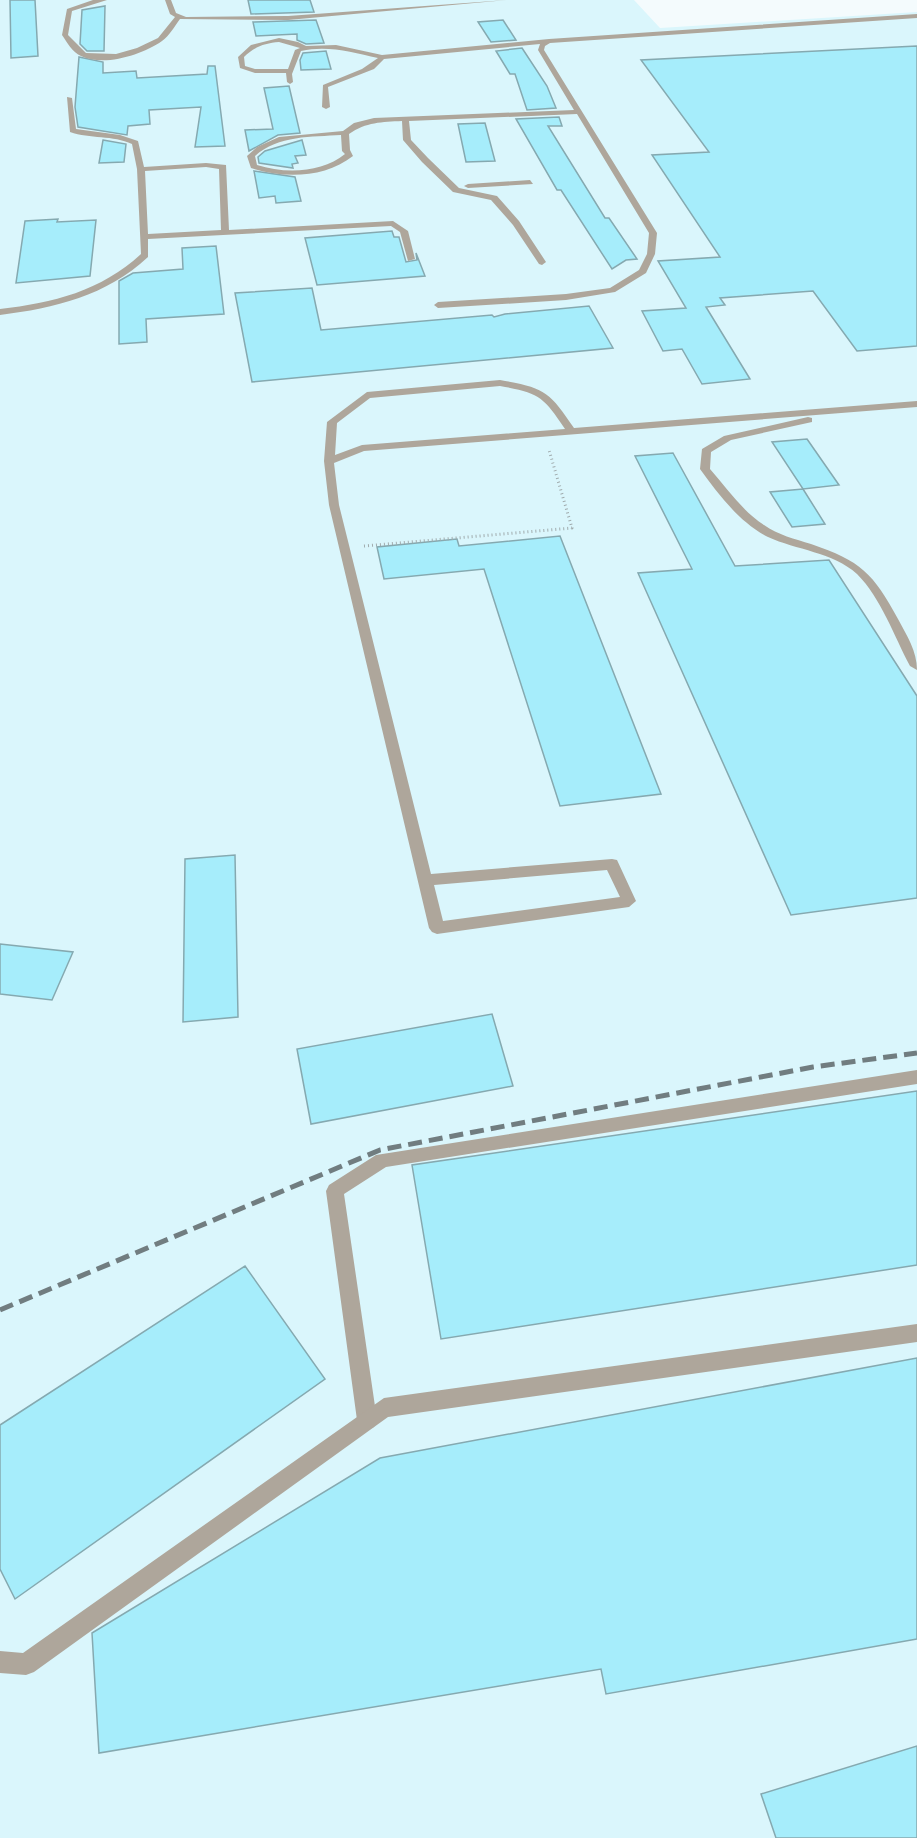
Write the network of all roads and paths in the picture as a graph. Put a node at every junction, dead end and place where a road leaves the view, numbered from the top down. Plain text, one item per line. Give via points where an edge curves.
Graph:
1 (104, 0) edge
2 (168, 0) edge
3 (504, 0) edge
4 (917, 16) edge
5 (178, 17) junction
6 (549, 41) junction
7 (303, 47) junction
8 (382, 57) junction
9 (291, 71) junction
10 (290, 82) dead end
11 (69, 98) dead end
12 (326, 107) dead end
13 (580, 112) junction
14 (405, 118) junction
15 (345, 133) junction
16 (141, 169) junction
17 (530, 182) dead end
18 (453, 187) junction
19 (225, 231) junction
20 (145, 237) junction
21 (411, 259) dead end
22 (542, 262) dead end
23 (438, 305) dead end
24 (0, 312) edge
25 (915, 406) edge
26 (818, 413) junction
27 (572, 432) junction
28 (545, 435) junction
29 (329, 461) junction
30 (346, 547) junction
31 (916, 666) edge
32 (425, 880) junction
33 (917, 1077) edge
34 (917, 1333) edge
35 (367, 1420) junction
36 (0, 1662) edge

1 - 5 street via 69,10 65,35 85,55 120,56 144,48 166,34
2 - 5 street
3 - 5 street via 288,18
4 - 6 street
6 - 8 street
6 - 13 street via 541,50
7 - 8 street via 336,47
7 - 9 street via 298,50
7 - 9 street via 289,40 269,41 247,49 241,57 242,67 255,71
8 - 12 street via 370,68 325,86
9 - 10 street
11 - 16 street via 73,130 135,143
13 - 14 street
13 - 23 street via 653,233 651,254 643,271 612,290 566,297
14 - 15 street via 374,120
14 - 18 street via 407,140
15 - 15 street via 346,151 350,154 337,164 298,171 266,171 254,166 252,156 258,147 280,140
16 - 19 street via 224,167
16 - 20 street
17 - 18 street
18 - 22 street via 494,198
19 - 20 street
19 - 21 street via 393,223 404,231
20 - 24 street via 145,255 108,285 32,309
25 - 26 street
26 - 27 street
26 - 31 street via 805,422 728,438 706,451 705,469 744,513 768,533 860,570
27 - 28 street
27 - 29 street via 550,400 532,389 500,383 367,395 332,422
28 - 29 street via 362,448
28 - 30 path via 572,528
29 - 30 street via 334,505
30 - 32 street
32 - 32 street via 437,928 629,901 612,864
33 - 35 street via 382,1160 335,1191
34 - 35 street via 384,1408
35 - 36 street via 26,1664

